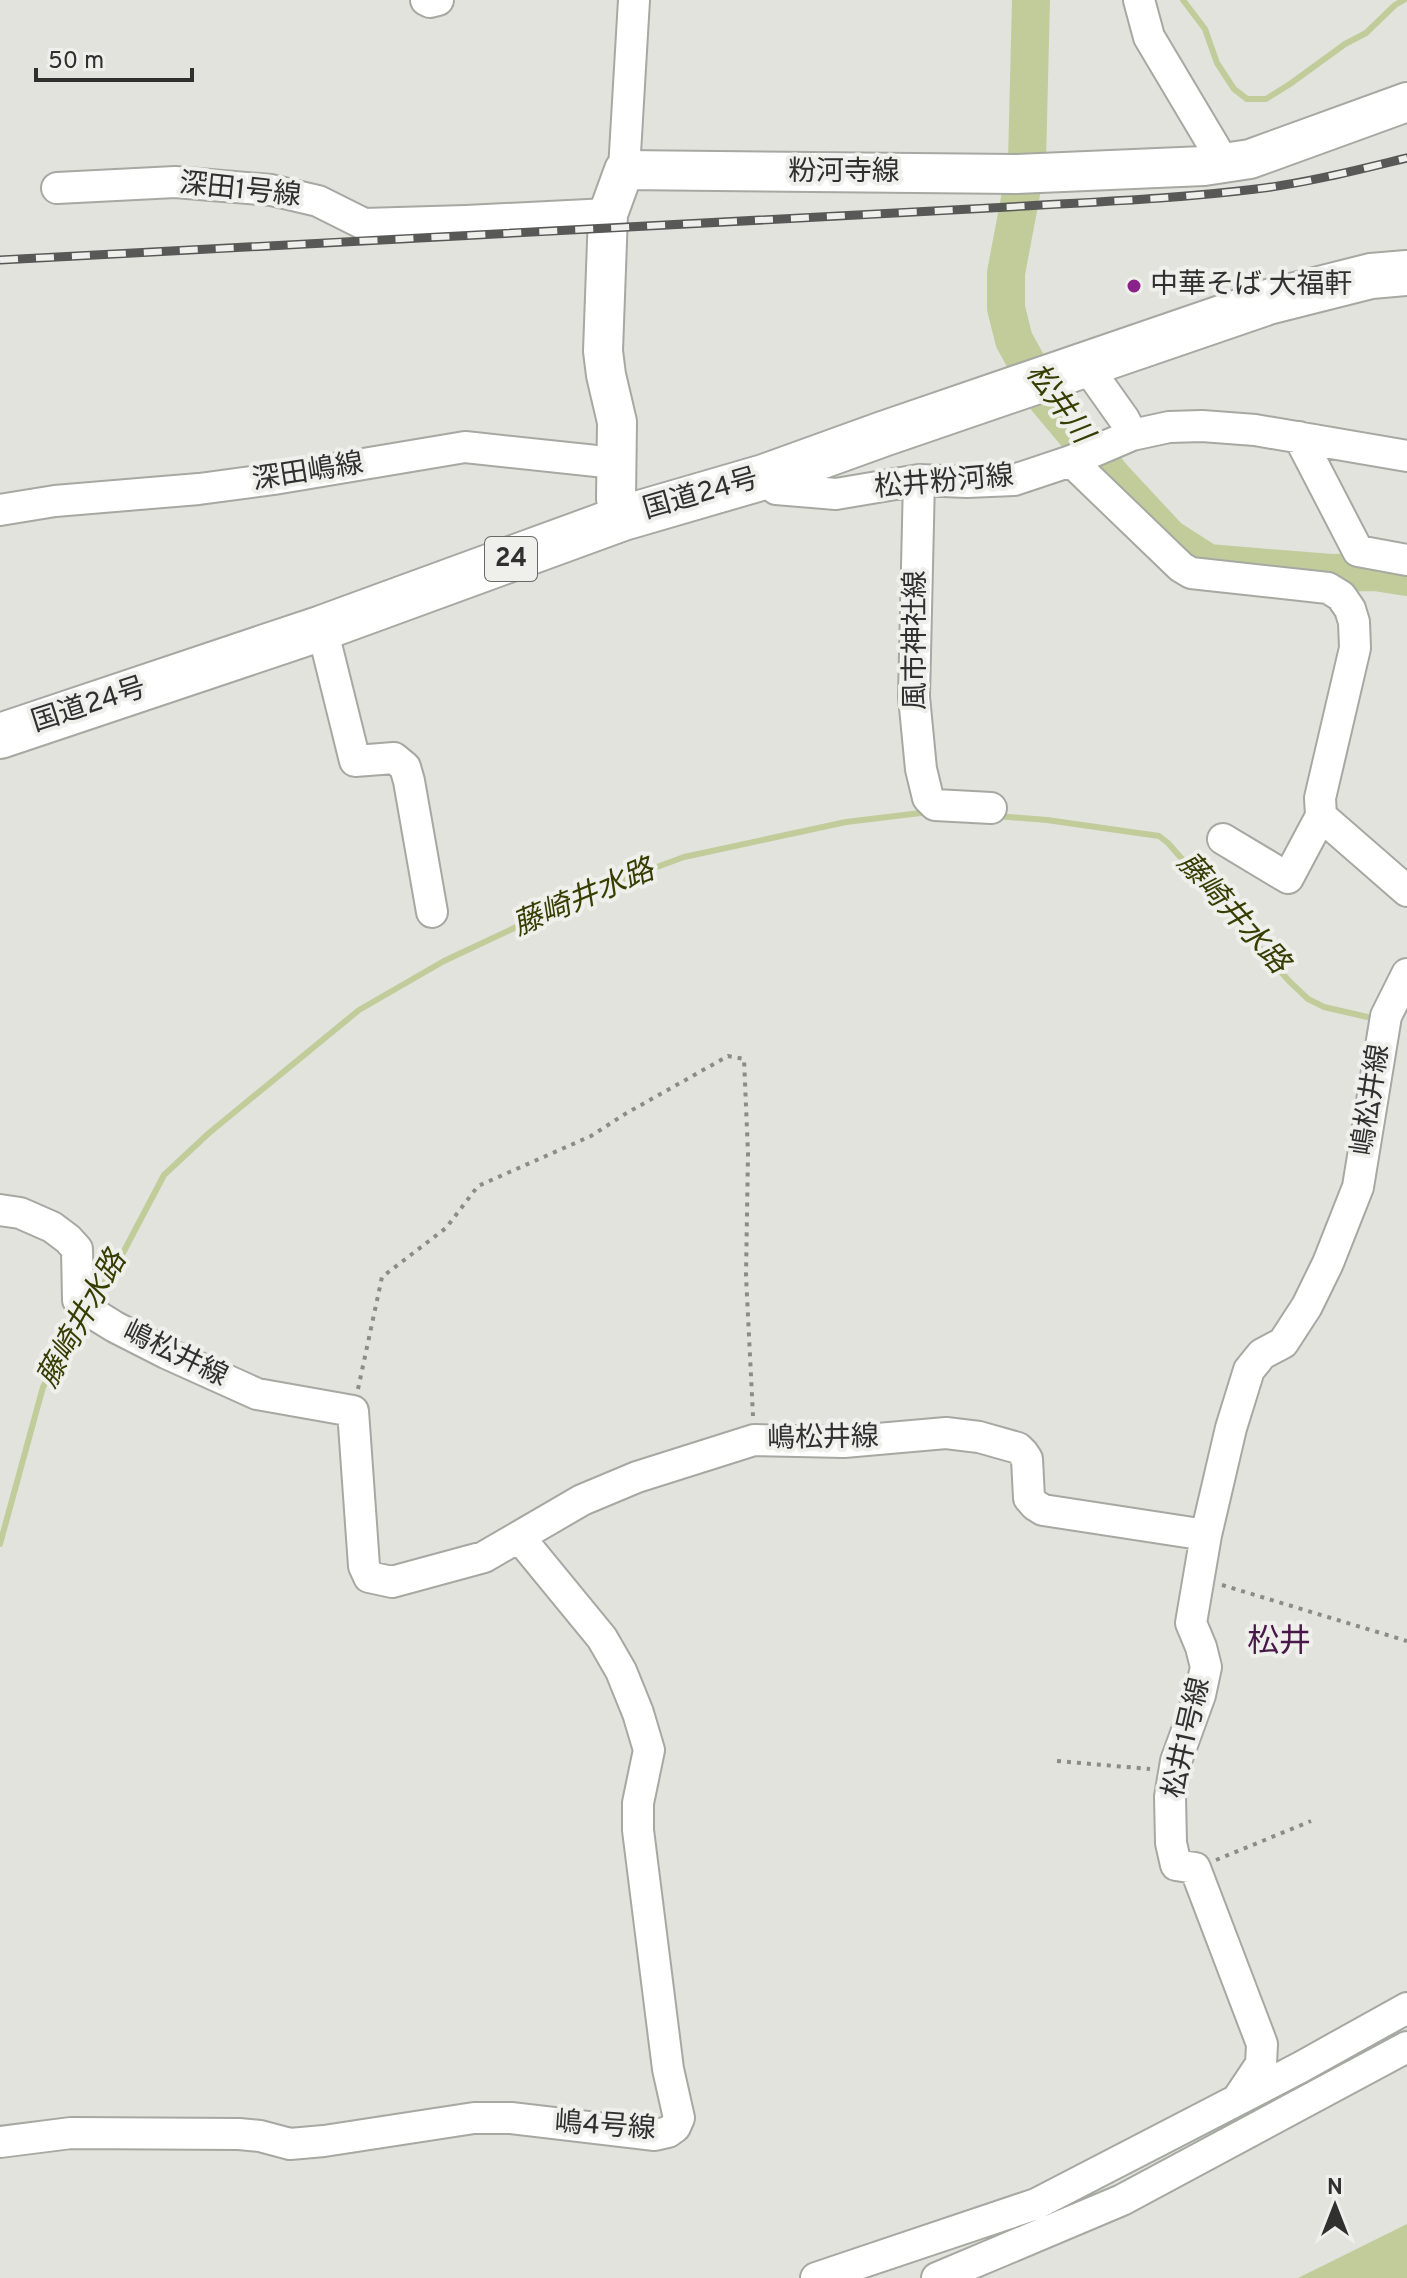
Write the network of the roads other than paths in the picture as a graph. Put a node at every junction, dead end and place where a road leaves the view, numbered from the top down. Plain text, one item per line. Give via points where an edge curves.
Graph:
1 (426, 0) edge
2 (438, 0) edge
3 (634, 0) edge
4 (1139, 0) edge
5 (1407, 102) edge
6 (1224, 163) junction
7 (624, 170) junction
8 (57, 188) dead end
9 (608, 214) junction
10 (1407, 273) edge
11 (1079, 366) junction
12 (1128, 437) junction
13 (1299, 437) junction
14 (1407, 456) edge
15 (1076, 459) junction
16 (615, 463) junction
17 (764, 477) junction
18 (919, 480) junction
19 (0, 510) edge
20 (623, 518) junction
21 (1407, 560) edge
22 (322, 628) junction
23 (0, 736) edge
24 (991, 808) dead end
25 (1321, 816) junction
26 (1223, 839) dead end
27 (1407, 891) edge
28 (432, 912) dead end
29 (1407, 974) edge
30 (1390, 1029) edge
31 (0, 1210) edge
32 (1206, 1535) junction
33 (520, 1538) junction
34 (1407, 2008) edge
35 (1407, 2047) edge
36 (1237, 2100) junction
37 (0, 2142) edge
38 (816, 2278) edge
39 (937, 2278) edge

1 - 2 street
3 - 7 street
4 - 6 street via 1149,37
5 - 6 main road, 粉河寺線 via 1250,159
6 - 7 main road, 粉河寺線 via 1027,174
7 - 9 main road
8 - 9 street, 深田1号線 via 175,182 271,190 318,201 364,224
9 - 16 main road via 603,351 617,422
10 - 11 highway, 国道24号 / 24 via 1371,276 1268,302
11 - 12 street via 1124,419
11 - 17 highway, 国道24号 / 24
12 - 13 street, 松井粉河線 via 1202,426
12 - 15 street, 松井粉河線
13 - 14 street, 松井粉河線
13 - 21 street via 1358,551
15 - 18 street, 松井粉河線 via 1014,480
15 - 25 street via 1191,573 1328,588 1350,609 1355,648 1320,798
16 - 19 street, 深田嶋線 via 465,447 274,479
16 - 20 main road via 616,499
17 - 18 street, 松井粉河線 via 776,489 836,494
17 - 20 highway, 国道24号 / 24
18 - 24 street, 風市神社線 via 914,697 921,769 935,805
20 - 22 highway, 国道24号 / 24
22 - 23 highway, 国道24号 / 24
22 - 28 street via 355,761 394,758 405,767
25 - 26 street via 1288,878
25 - 27 street
29 - 30 street, 嶋松井線
30 - 32 street, 嶋松井線 via 1358,1187 1307,1306 1283,1343 1262,1354 1249,1370
31 - 33 street, 嶋松井線 via 52,1227 77,1249 78,1300 89,1310 166,1353 257,1394 353,1411 369,1577 392,1582 444,1569
32 - 33 street, 嶋松井線 via 1043,1510 1029,1498 1027,1459 1018,1448 946,1433 844,1442 754,1440 582,1500
32 - 36 street, 松井1号線 via 1191,1623 1206,1667 1175,1771 1171,1843 1176,1865 1195,1868 1262,2044 1261,2064
33 - 37 street, 嶋4号線 via 602,1638 621,1671 649,1750 638,1830 679,2118 675,2127 655,2135 474,2118 290,2144 260,2136 71,2133
34 - 36 street
35 - 39 street via 1122,2200
36 - 38 street via 1036,2204

